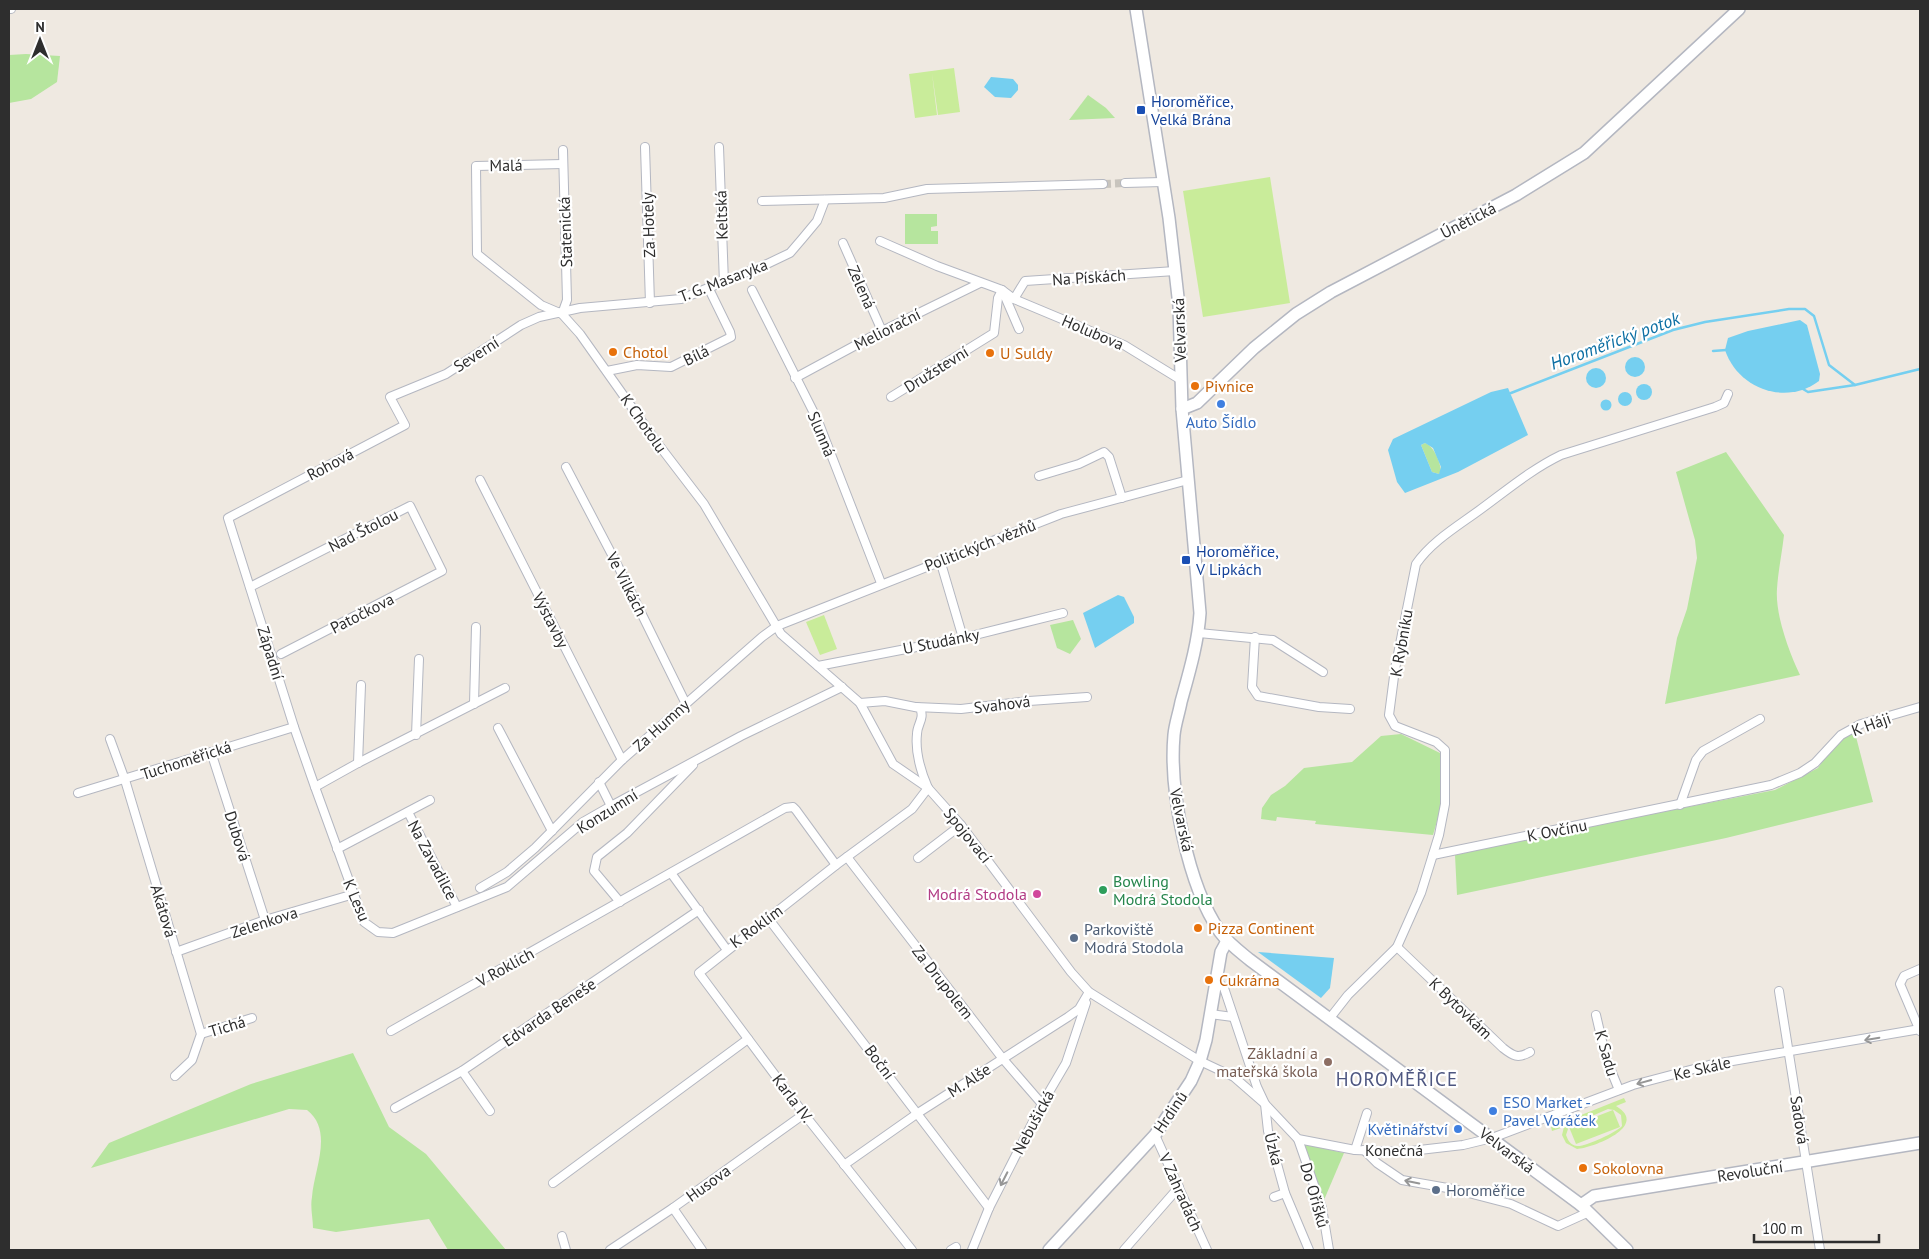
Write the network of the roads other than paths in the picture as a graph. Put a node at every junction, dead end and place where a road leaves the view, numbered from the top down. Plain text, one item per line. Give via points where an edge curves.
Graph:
1 (1136, 9) edge
2 (1740, 9) edge
3 (645, 147) dead end
4 (719, 147) dead end
5 (563, 150) dead end
6 (563, 164) junction
7 (1162, 182) junction
8 (1125, 183) tunnel mouth
9 (1103, 184) tunnel mouth
10 (825, 200) junction
11 (762, 201) dead end
12 (880, 241) dead end
13 (843, 243) dead end
14 (477, 254) joint
15 (1175, 272) junction
16 (724, 283) junction
17 (980, 283) junction
18 (709, 289) junction
19 (752, 290) dead end
20 (1002, 290) junction
21 (1014, 299) junction
22 (650, 302) junction
23 (562, 314) junction
24 (1019, 329) dead end
25 (882, 331) junction
26 (607, 371) junction
27 (795, 378) junction
28 (1181, 380) junction
29 (1728, 394) dead end
30 (390, 397) joint
31 (891, 397) dead end
32 (1182, 409) junction
33 (566, 466) dead end
34 (1039, 476) dead end
35 (480, 480) dead end
36 (1188, 480) junction
37 (1122, 498) junction
38 (228, 518) joint
39 (940, 560) junction
40 (442, 572) joint
41 (881, 584) junction
42 (250, 588) junction
43 (1063, 613) dead end
44 (777, 626) junction
45 (476, 627) dead end
46 (1199, 633) junction
47 (963, 638) junction
48 (1255, 638) junction
49 (281, 654) dead end
50 (419, 659) dead end
51 (818, 666) junction
52 (1323, 672) dead end
53 (361, 685) dead end
54 (842, 687) junction
55 (505, 688) dead end
56 (1087, 697) dead end
57 (860, 703) junction
58 (474, 704) junction
59 (686, 704) junction
60 (916, 707) junction
61 (1920, 707) edge
62 (1350, 709) dead end
63 (1760, 719) dead end
64 (294, 727) junction
65 (498, 728) dead end
66 (416, 735) junction
67 (110, 739) dead end
68 (1826, 749) joint
69 (211, 752) junction
70 (698, 759) junction
71 (622, 760) junction
72 (358, 763) junction
73 (125, 780) junction
74 (600, 782) junction
75 (315, 787) junction
76 (928, 788) junction
77 (78, 793) dead end
78 (430, 800) dead end
79 (1680, 804) junction
80 (611, 806) junction
81 (408, 812) junction
82 (961, 825) junction
83 (552, 831) junction
84 (535, 848) junction
85 (337, 850) junction
86 (1433, 855) junction
87 (847, 857) junction
88 (918, 858) dead end
89 (540, 859) junction
90 (836, 865) junction
91 (671, 873) junction
92 (480, 888) dead end
93 (498, 890) joint
94 (354, 894) junction
95 (620, 902) junction
96 (457, 907) junction
97 (699, 910) junction
98 (768, 918) junction
99 (265, 920) junction
100 (1227, 942) junction
101 (1397, 947) junction
102 (727, 950) junction
103 (176, 952) junction
104 (1920, 969) edge
105 (1216, 980) junction
106 (1779, 991) dead end
107 (1090, 992) junction
108 (1210, 1014) junction
109 (1596, 1015) dead end
110 (1233, 1017) junction
111 (252, 1018) dead end
112 (1330, 1018) junction
113 (1920, 1030) edge
114 (391, 1031) dead end
115 (201, 1034) junction
116 (748, 1038) junction
117 (1530, 1052) dead end
118 (1789, 1052) junction
119 (1003, 1058) junction
120 (1200, 1061) junction
121 (462, 1070) junction
122 (175, 1076) dead end
123 (1619, 1090) junction
124 (1042, 1104) junction
125 (1266, 1104) junction
126 (395, 1108) dead end
127 (490, 1111) dead end
128 (918, 1113) junction
129 (1367, 1113) dead end
130 (804, 1114) junction
131 (1155, 1135) junction
132 (1492, 1138) junction
133 (1298, 1140) junction
134 (1920, 1143) edge
135 (1359, 1150) junction
136 (1807, 1162) junction
137 (844, 1165) junction
138 (553, 1183) dead end
139 (1180, 1187) junction
140 (1285, 1193) junction
141 (1274, 1197) dead end
142 (673, 1208) junction
143 (988, 1208) junction
144 (1585, 1208) junction
145 (562, 1236) dead end
146 (1622, 1249) edge
147 (566, 1250) edge
148 (610, 1250) edge
149 (702, 1250) edge
150 (912, 1250) edge
151 (972, 1250) edge
152 (1049, 1250) edge
153 (1124, 1250) edge
154 (1207, 1250) edge
155 (1309, 1250) edge
156 (1329, 1250) edge
157 (1820, 1250) edge

1 - 7 main road, Velvarská
2 - 32 main road, Únětická via 1584,153 1516,196 1331,292 1296,314 1197,403
3 - 22 street, Za Hotely
4 - 16 street, Keltská
5 - 6 street, Statenická
6 - 14 street, Malá via 476,166
6 - 23 street, Statenická via 568,300
7 - 8 street
7 - 15 main road, Velvarská
9 - 10 street via 927,189 884,198
10 - 11 street
10 - 16 street, T. G. Masaryka via 817,220 790,253
12 - 17 street, Holubova
13 - 25 street, Zelená
14 - 23 street, K Chotolu via 541,306
15 - 21 street, Na Pískách via 1025,281
15 - 28 main road, Velvarská
16 - 18 street, T. G. Masaryka
17 - 20 street, Holubova
17 - 25 street, Meliorační
18 - 22 street, T. G. Masaryka via 681,299
18 - 26 street, Bílá via 731,338 671,367 637,365
19 - 27 street, Slunná
20 - 21 street, Holubova
20 - 24 street
20 - 31 street, Družstevní via 994,333
21 - 28 street, Holubova via 1124,345
22 - 23 street, T. G. Masaryka via 580,308
23 - 26 street, K Chotolu
23 - 30 street, Severní via 539,317 521,325 446,374
25 - 27 street, Meliorační
26 - 44 street, K Chotolu via 704,504
27 - 41 street, Slunná via 818,421
28 - 32 main road, Velvarská
29 - 86 street, K Rybníku via 1724,403 1715,407 1561,455 1542,464 1448,533 1416,564 1395,669 1390,715 1395,726 1436,742 1445,750 1446,804
30 - 38 street, Rohová via 405,425
32 - 36 main road, Velvarská
33 - 59 street, Ve Vilkách
34 - 37 street via 1079,464 1104,452 1109,457
35 - 71 street, Výstavby
36 - 37 street, Politických vězňů
36 - 46 main road, Velvarská
37 - 39 street, Politických vězňů via 1061,514
38 - 42 street, Západní
39 - 41 street, Politických vězňů
39 - 47 street
40 - 42 street, Nad Štolou via 410,506
40 - 49 street, Patočkova
41 - 44 street, Politických vězňů
42 - 64 street, Západní
43 - 47 street, U Studánky
44 - 51 street, Spojovací via 788,642
44 - 59 street, Za Humny
45 - 58 street
46 - 48 street
46 - 100 main road, Velvarská via 1174,734 1174,793 1201,895 1210,917
47 - 51 street, U Studánky
48 - 52 street via 1273,640
48 - 62 street via 1252,687 1258,696
50 - 66 street
51 - 54 street, Spojovací
53 - 72 street
54 - 57 street, Spojovací
54 - 70 street, Konzumní
55 - 58 street
56 - 60 street, Svahová via 961,709
57 - 60 street, Svahová via 885,702
57 - 76 street, Spojovací via 894,764
58 - 66 street
59 - 71 street, Za Humny
60 - 76 street via 922,713 917,742 922,775
61 - 68 street, K Háji via 1861,724 1841,735
63 - 79 street via 1703,751 1696,760
64 - 69 street, Tuchoměřická
64 - 75 street, Západní
65 - 83 street
66 - 72 street
67 - 73 street, Akátová
68 - 79 street, K Ovčínu via 1815,763 1771,786
69 - 73 street, Tuchoměřická
69 - 99 street, Dubová
70 - 80 street, Konzumní
70 - 95 street, Konzumní via 627,833 597,857 594,871
71 - 74 street, Za Humny
72 - 75 street
73 - 77 street, Tuchoměřická
73 - 103 street, Akátová
74 - 80 street
74 - 83 street, Za Humny
75 - 85 street, K Lesu
76 - 82 street, Spojovací
76 - 87 street, K Roklím via 912,809
78 - 81 street
79 - 86 street, K Ovčínu
80 - 89 street, Konzumní via 583,822
81 - 85 street
81 - 96 street, Na Zavadilce
82 - 88 street
82 - 107 street, Spojovací via 1071,972
83 - 84 street, Za Humny
84 - 89 street
84 - 92 street, Za Humny via 508,872
85 - 94 street, K Lesu
86 - 101 street, K Rybníku via 1421,893
87 - 90 street, K Roklím
87 - 119 street, Za Drupolem
89 - 93 street, Konzumní
90 - 91 street via 796,810 789,807
90 - 98 street, K Roklím
91 - 95 street
91 - 97 street, K Roklím
93 - 96 street, K Lesu
94 - 96 street, K Lesu via 364,922 383,934
94 - 99 street, Zelenkova
95 - 114 street, V Roklích
97 - 102 street, K Roklím
97 - 121 street, Edvarda Beneše
98 - 102 street, K Roklím
98 - 128 street, Boční
99 - 103 street, Zelenkova
100 - 105 main road, Hrdinů via 1221,952
100 - 112 main road, Velvarská
101 - 112 street, K Rybníku via 1348,995
101 - 117 street, K Bytovkám via 1513,1056 1522,1057
102 - 116 street, Karla IV. via 699,973
103 - 115 street, Akátová
104 - 113 street via 1904,976 1900,984
105 - 108 main road, Hrdinů
105 - 110 street via 1224,988
106 - 118 street, Sadová
107 - 119 street, M. Alše via 1079,1009
107 - 120 street, Spojovací
107 - 124 street, Nebušická via 1066,1063
108 - 110 street
108 - 120 main road, Hrdinů
109 - 123 street, K Sadu via 1606,1058
110 - 125 street
111 - 115 street, Tichá
112 - 132 main road, Velvarská
113 -> 118 street, Ke Skále
115 - 122 street via 192,1060
116 - 130 street, Karla IV.
116 - 138 street
118 -> 123 street, Ke Skále via 1709,1065
118 - 136 street, Sadová
119 - 124 street, Za Drupolem
119 - 128 street, M. Alše
120 - 125 street, Spojovací via 1234,1077
120 - 131 main road, Hrdinů via 1179,1101
121 - 126 street, Edvarda Beneše
121 - 127 street
123 - 132 street, Ke Skále
124 -> 143 street, Nebušická
125 - 133 street
125 - 140 street, Úzká via 1268,1131
128 - 137 street, M. Alše
128 - 143 street, Boční
129 - 135 street
130 - 137 street, Karla IV.
130 - 142 street, Husova
131 - 139 street, V Zahradách
131 - 152 main road, Hrdinů
132 - 135 street, Konečná via 1434,1150
132 - 144 main road, Velvarská
133 - 135 street, Konečná
133 - 156 street, Do Oříšků via 1322,1208
134 - 136 main road, Revoluční
144 -> 135 street via 1558,1226 1511,1204 1402,1180
136 - 144 main road, Revoluční via 1594,1196
136 - 157 street, Sadová
137 - 150 street, Karla IV.
139 - 153 street
139 - 154 street, V Zahradách
140 - 141 street
140 - 155 street, Úzká
142 - 148 street, Husova
142 - 149 street
143 - 151 street, Nebušická
144 - 146 main road, Velvarská
145 - 147 street

